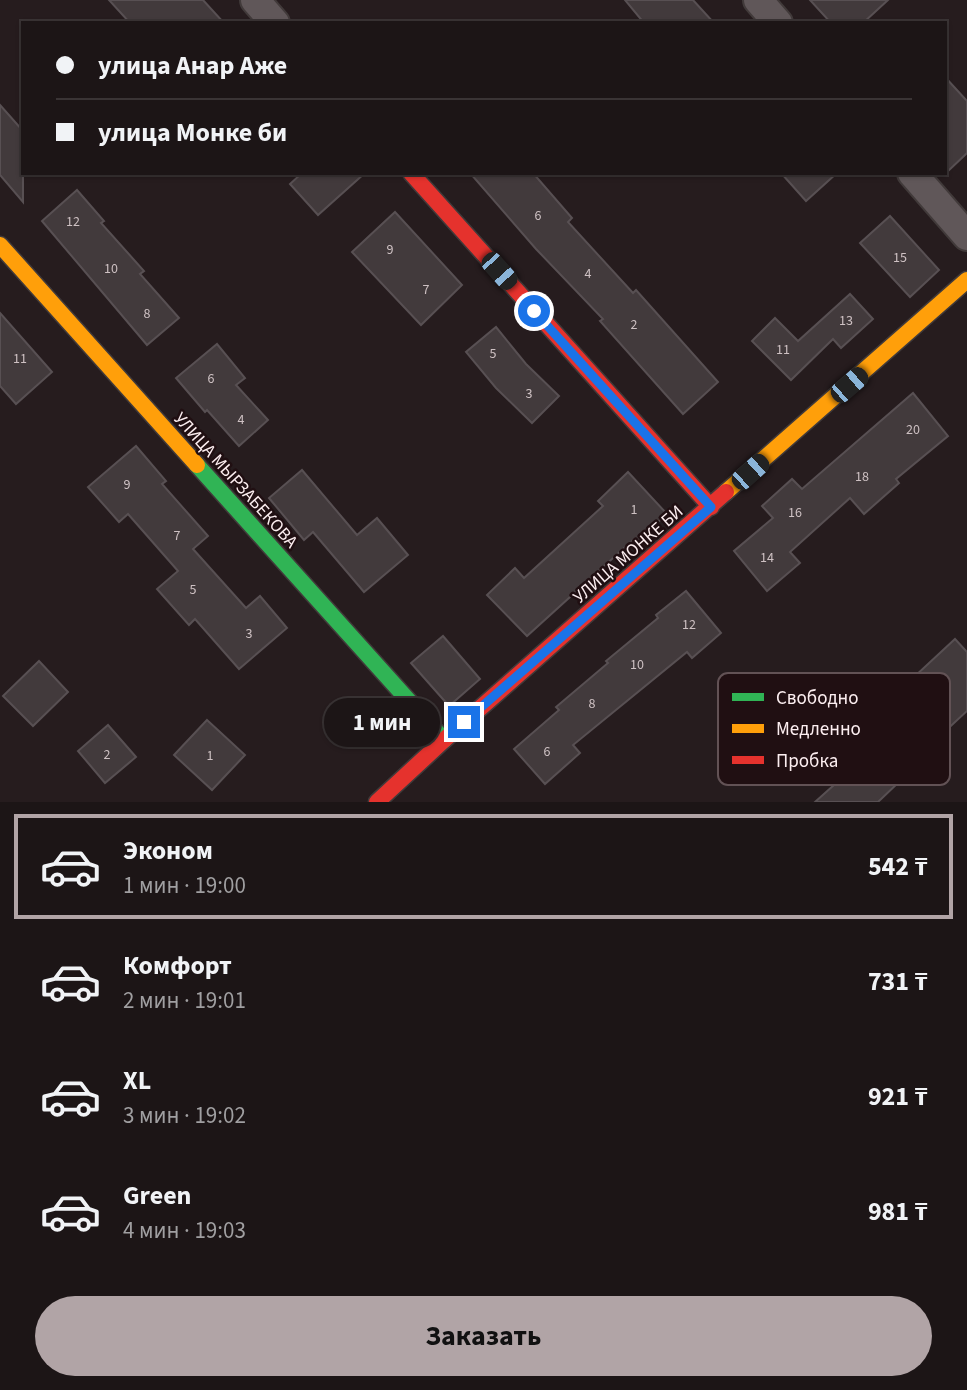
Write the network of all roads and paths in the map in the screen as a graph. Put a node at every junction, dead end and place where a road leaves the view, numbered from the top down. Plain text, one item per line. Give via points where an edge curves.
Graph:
1 (255, 0) edge
2 (758, 0) edge
3 (273, 21) edge
4 (776, 21) edge
5 (413, 175) edge
6 (914, 175) edge
7 (967, 236) edge
8 (0, 246) edge
9 (967, 280) edge
10 (711, 507) junction
11 (444, 740) junction
12 (377, 802) edge

1 - 3 street
2 - 4 street
5 - 10 street
6 - 7 street
8 - 11 street, УЛИЦА МЫРЗАБЕКОВА
9 - 10 street, УЛИЦА МОНКЕ БИ
10 - 11 street, УЛИЦА МОНКЕ БИ
11 - 12 street, УЛИЦА МОНКЕ БИ

